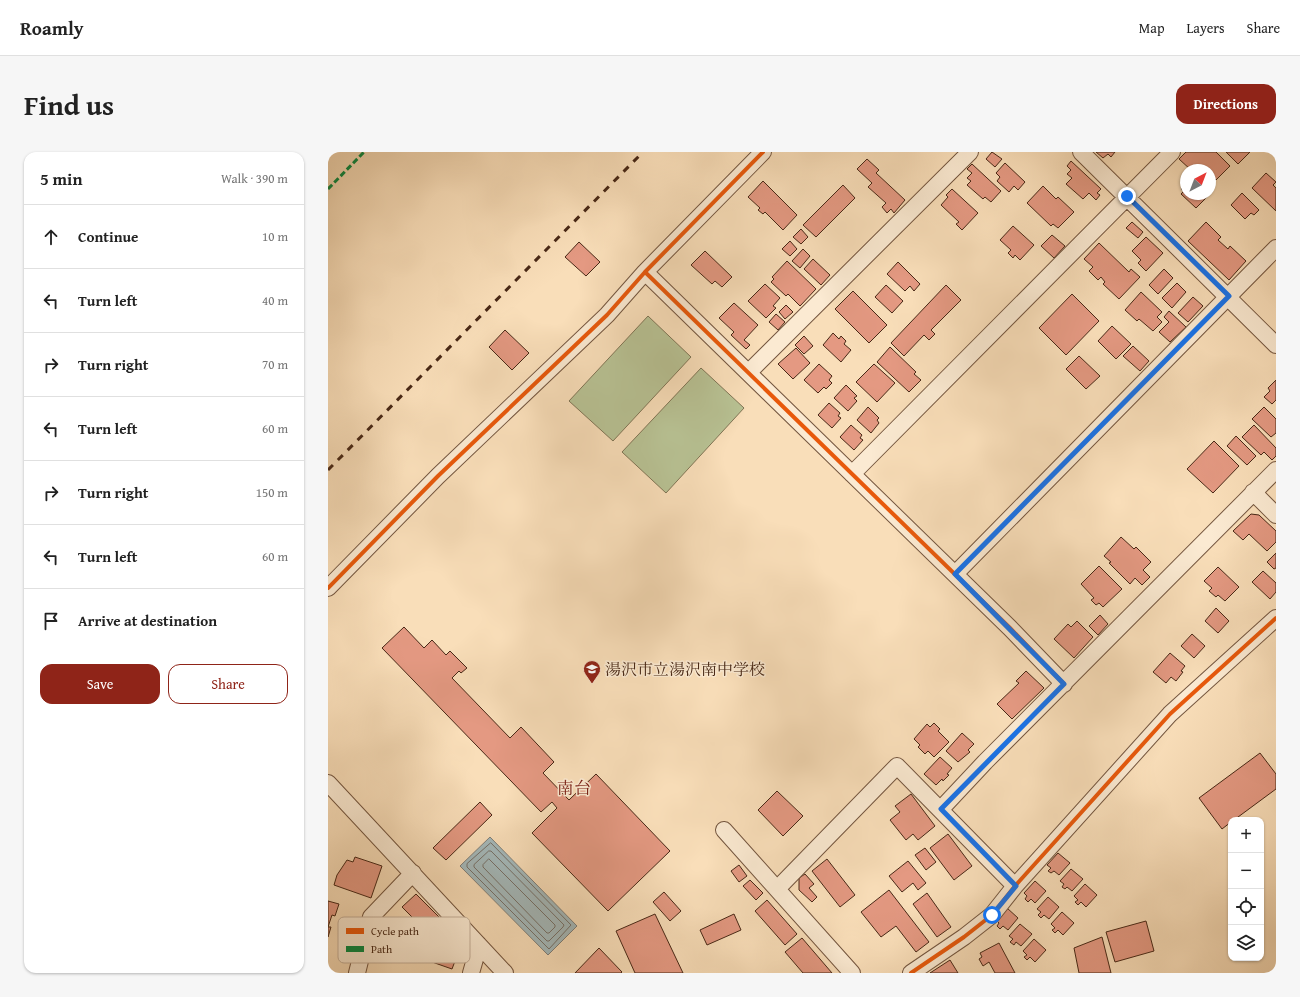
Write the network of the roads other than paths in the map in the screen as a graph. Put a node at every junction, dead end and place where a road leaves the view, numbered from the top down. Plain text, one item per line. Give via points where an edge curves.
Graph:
1 (763, 152) edge
2 (970, 152) edge
3 (1081, 152) edge
4 (1172, 152) edge
5 (1127, 196) junction
6 (1276, 248) edge
7 (645, 272) junction
8 (1229, 296) junction
9 (1276, 345) edge
10 (749, 372) junction
11 (1276, 470) edge
12 (852, 474) junction
13 (1254, 492) junction
14 (1276, 515) edge
15 (955, 574) junction
16 (328, 588) edge
17 (1276, 618) edge
18 (1064, 684) junction
19 (328, 784) edge
20 (941, 809) junction
21 (724, 830) dead end
22 (413, 873) junction
23 (1016, 886) junction
24 (777, 889) junction
25 (371, 917) edge
26 (453, 917) edge
27 (470, 935) edge
28 (479, 945) junction
29 (360, 963) edge
30 (357, 973) edge
31 (471, 973) edge
32 (505, 973) edge
33 (852, 973) edge
34 (911, 973) edge

1 - 7 street
2 - 10 street
3 - 5 street
4 - 5 street
5 - 8 street
5 - 12 street
6 - 8 street
7 - 10 street
7 - 16 street via 607,315 438,476
8 - 9 street
8 - 15 street
10 - 12 street
11 - 13 street
12 - 15 street
13 - 14 street
13 - 18 street
15 - 18 street
17 - 23 street via 1170,714
18 - 20 street
19 - 22 street
20 - 23 street
20 - 24 street via 897,766
21 - 24 street
22 - 25 street
22 - 26 street
23 - 34 street via 992,915
24 - 33 street
27 - 28 street
28 - 31 street
28 - 32 street
29 - 30 street

